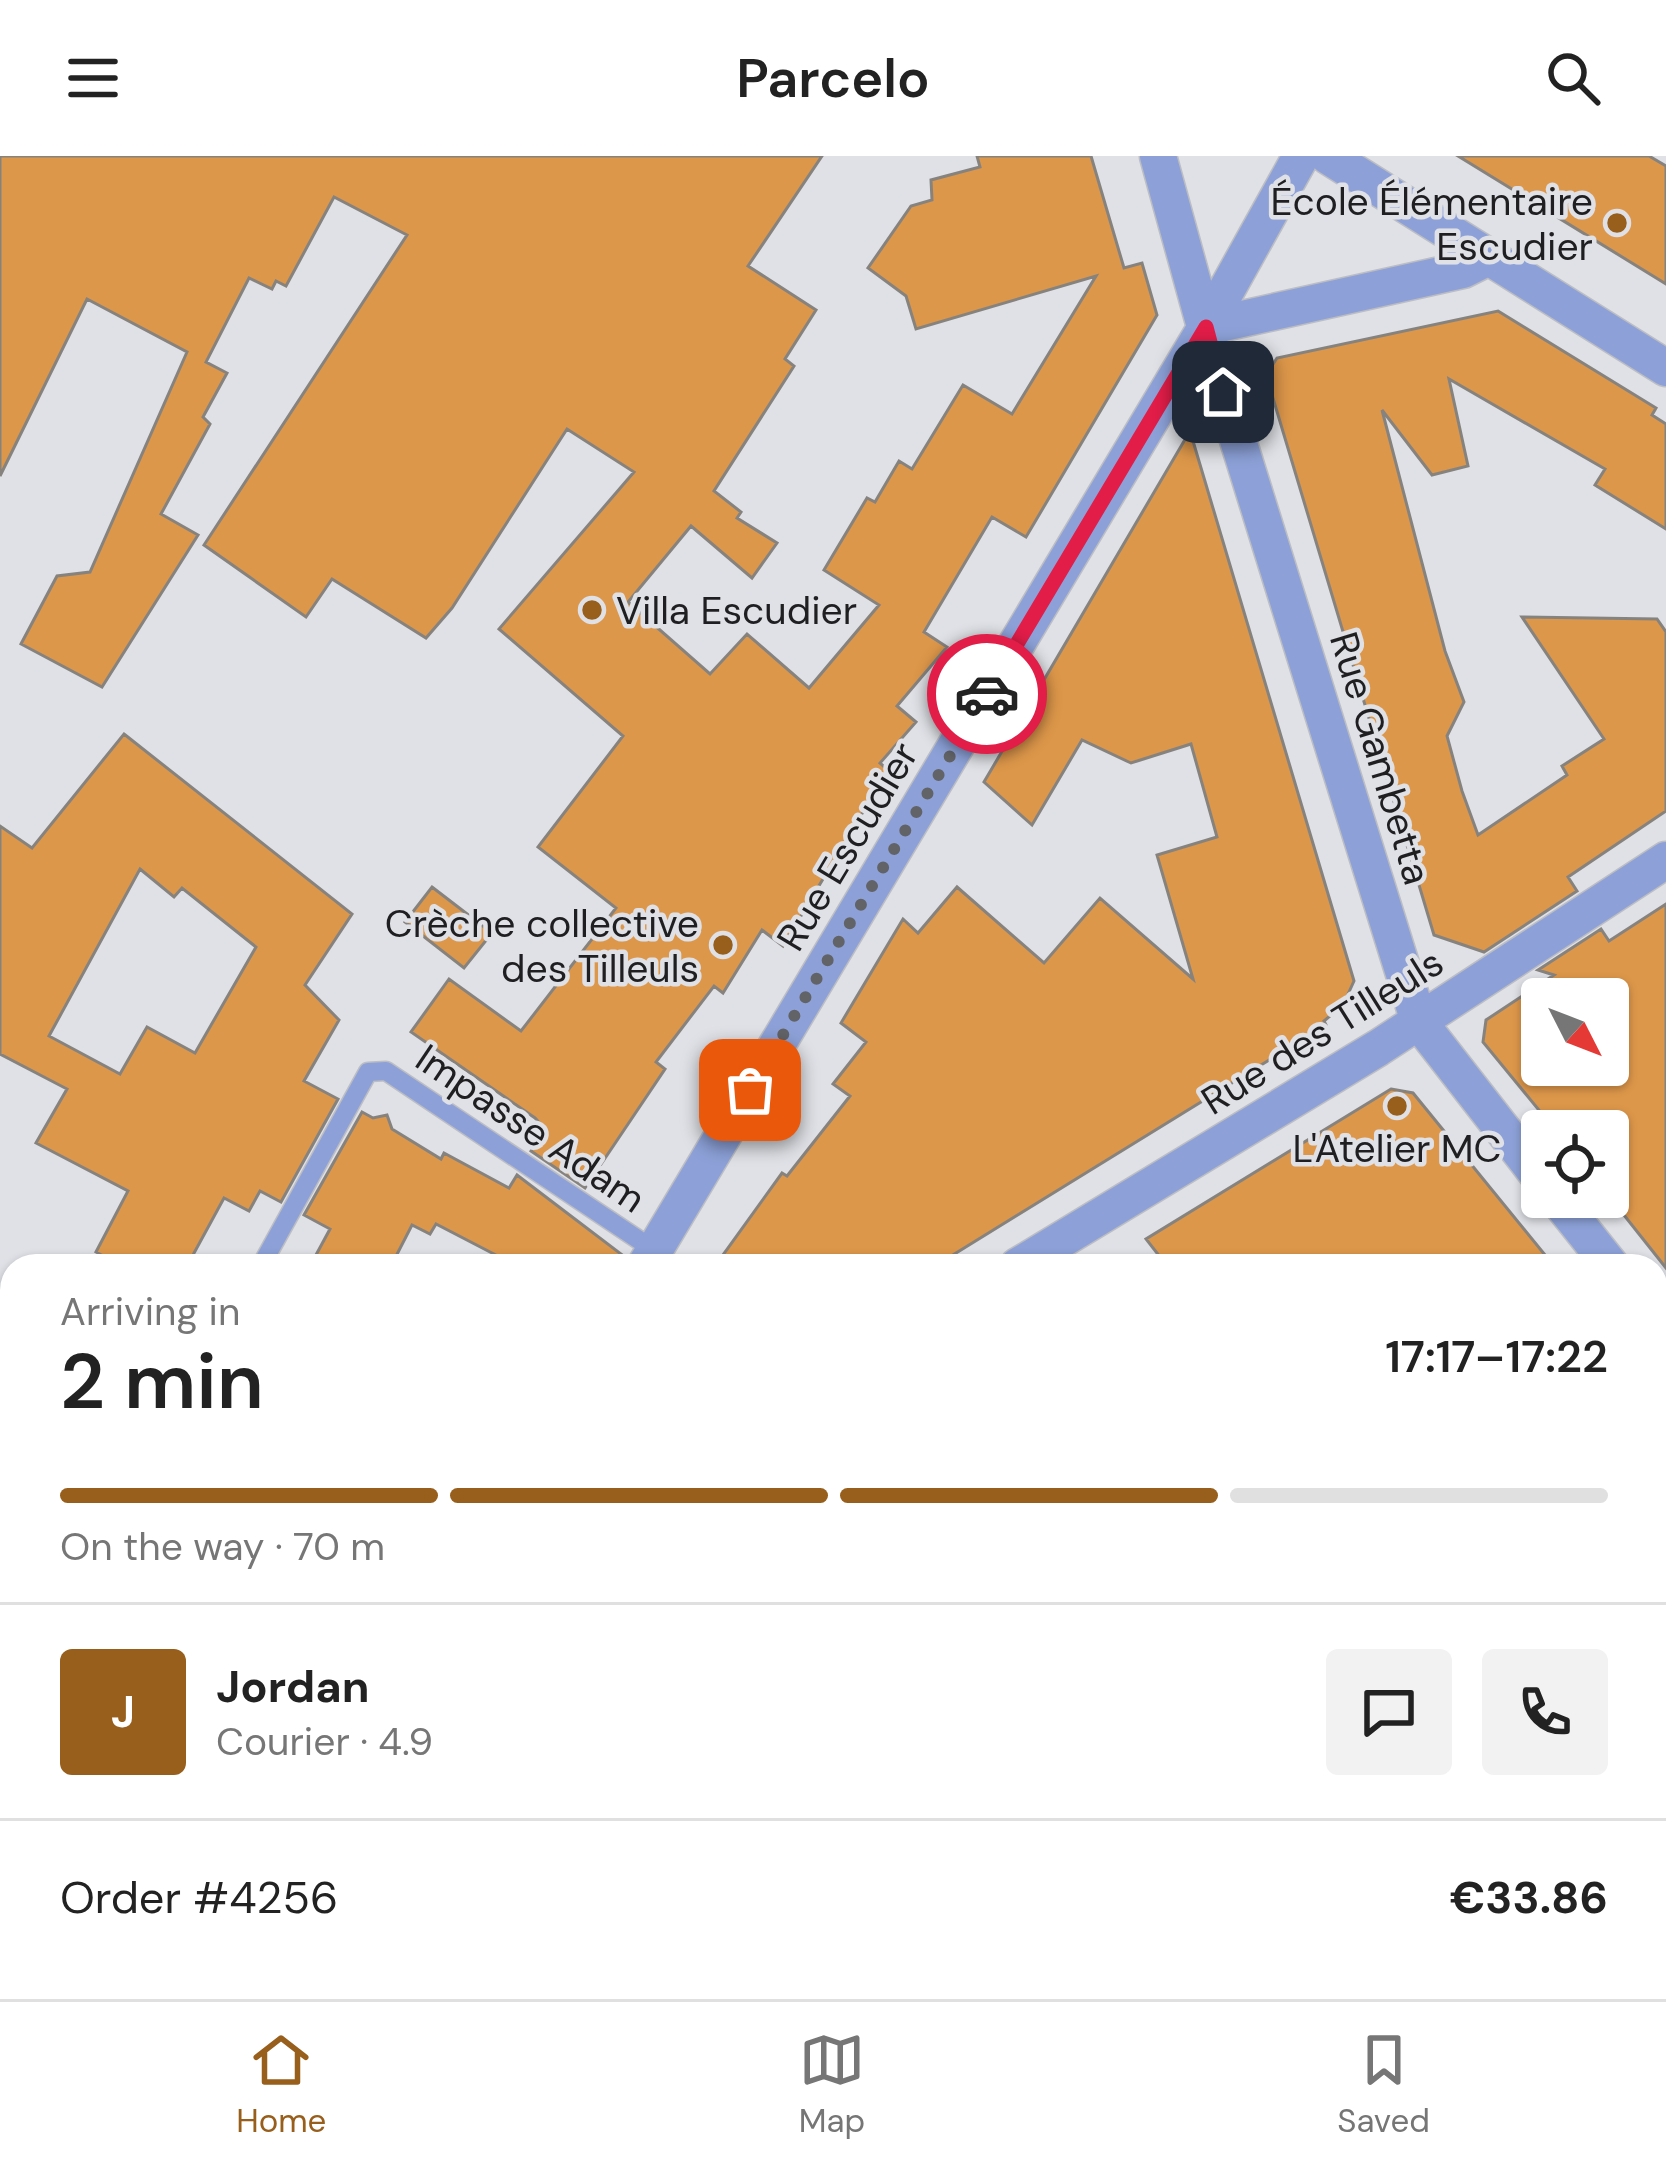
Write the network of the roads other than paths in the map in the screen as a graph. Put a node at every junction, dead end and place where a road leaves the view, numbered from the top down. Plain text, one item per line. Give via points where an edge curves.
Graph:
1 (1158, 156) edge
2 (1301, 156) edge
3 (1328, 156) edge
4 (1485, 259) junction
5 (1206, 327) junction
6 (1666, 368) edge
7 (1666, 860) edge
8 (1420, 1022) junction
9 (1521, 1153) edge
10 (1573, 1218) edge
11 (269, 1254) edge
12 (644, 1254) edge
13 (652, 1254) edge
14 (1038, 1254) edge
15 (1601, 1254) edge

1 - 5 street, Rue Gambetta
2 - 5 street, Rue Escudier
3 - 4 street
4 - 5 street
4 - 6 street
5 - 8 street, Rue Gambetta
5 - 13 street, Rue Escudier
7 - 8 street, Rue des Tilleuls
8 - 9 street, Rue Gambetta
8 - 14 street, Rue des Tilleuls
10 - 15 street
11 - 12 lane, Impasse Adam via 368,1072 386,1071

